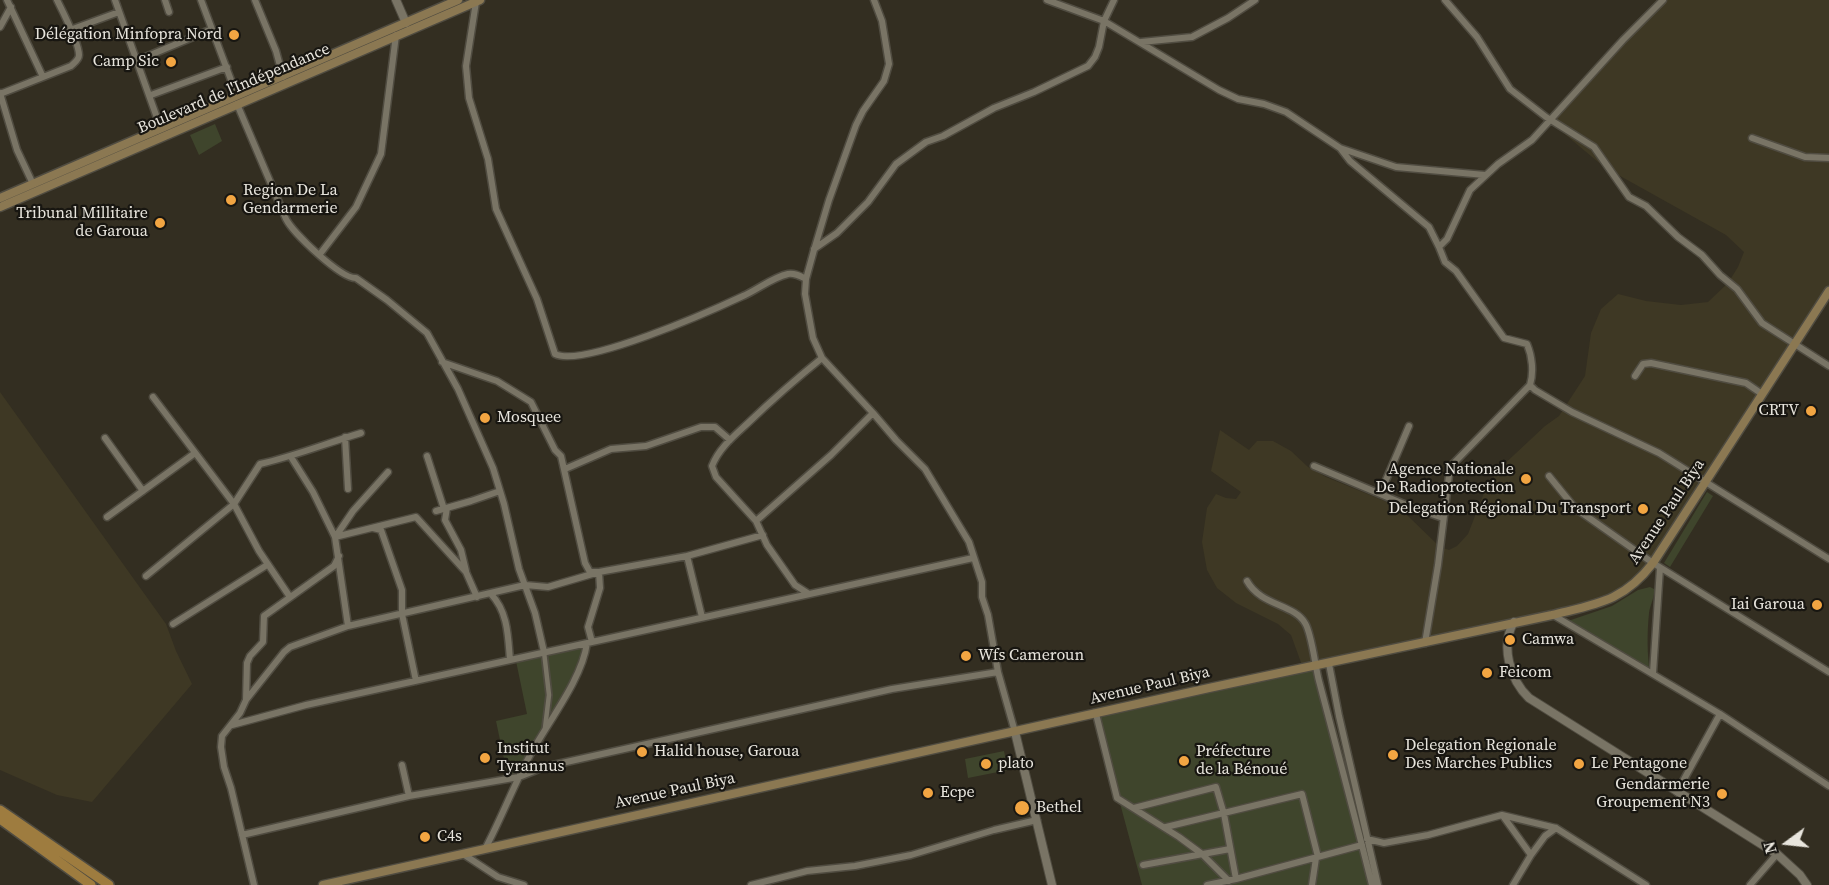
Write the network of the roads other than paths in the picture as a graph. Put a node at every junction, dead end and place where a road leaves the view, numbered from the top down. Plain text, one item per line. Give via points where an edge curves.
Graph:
1 (7, 0) edge
2 (57, 0) edge
3 (115, 0) edge
4 (165, 0) edge
5 (201, 0) edge
6 (255, 0) edge
7 (396, 0) edge
8 (458, 0) edge
9 (874, 0) edge
10 (1047, 0) edge
11 (1114, 0) edge
12 (1255, 0) edge
13 (1445, 0) edge
14 (1663, 0) edge
15 (478, 1) edge
16 (11, 7) junction
17 (119, 12) junction
18 (169, 12) dead end
19 (1104, 21) junction
20 (407, 26) junction
21 (0, 27) edge
22 (212, 29) junction
23 (70, 30) junction
24 (396, 35) junction
25 (1141, 42) junction
26 (136, 61) junction
27 (226, 67) junction
28 (43, 77) junction
29 (283, 77) junction
30 (0, 93) edge
31 (151, 95) dead end
32 (237, 100) junction
33 (1550, 119) junction
34 (161, 129) junction
35 (1752, 138) dead end
36 (1340, 148) junction
37 (1829, 158) edge
38 (1485, 175) junction
39 (33, 184) junction
40 (0, 198) edge
41 (0, 207) edge
42 (1439, 247) junction
43 (814, 250) junction
44 (320, 254) junction
45 (806, 279) junction
46 (1829, 291) edge
47 (1829, 305) edge
48 (1818, 307) junction
49 (1795, 344) junction
50 (822, 358) junction
51 (441, 362) junction
52 (1829, 366) edge
53 (1635, 376) dead end
54 (1530, 385) junction
55 (1762, 394) junction
56 (153, 397) dead end
57 (873, 413) junction
58 (1409, 426) dead end
59 (361, 433) dead end
60 (345, 437) junction
61 (105, 438) dead end
62 (730, 440) junction
63 (195, 453) junction
64 (428, 456) dead end
65 (291, 457) junction
66 (1314, 466) dead end
67 (565, 470) junction
68 (388, 472) dead end
69 (1549, 476) dead end
70 (1706, 481) junction
71 (348, 489) dead end
72 (143, 490) junction
73 (500, 491) junction
74 (1380, 494) junction
75 (234, 504) junction
76 (445, 508) junction
77 (436, 511) dead end
78 (107, 517) dead end
79 (1443, 518) junction
80 (756, 521) junction
81 (369, 528) junction
82 (763, 535) junction
83 (335, 537) junction
84 (339, 556) junction
85 (687, 556) junction
86 (973, 558) junction
87 (1829, 559) edge
88 (267, 565) junction
89 (1656, 566) junction
90 (466, 572) junction
91 (599, 572) junction
92 (146, 576) dead end
93 (1247, 581) dead end
94 (525, 585) junction
95 (491, 594) junction
96 (809, 594) junction
97 (290, 597) junction
98 (477, 597) junction
99 (402, 614) junction
100 (1552, 615) junction
101 (702, 617) junction
102 (1514, 622) junction
103 (173, 624) dead end
104 (348, 626) junction
105 (1493, 627) junction
106 (1507, 639) junction
107 (590, 642) junction
108 (1425, 643) junction
109 (544, 652) junction
110 (510, 660) junction
111 (1329, 664) dead end
112 (1315, 665) junction
113 (998, 672) junction
114 (1829, 672) edge
115 (1653, 674) junction
116 (416, 681) junction
117 (246, 700) junction
118 (1096, 714) junction
119 (1720, 714) junction
120 (232, 725) junction
121 (545, 731) junction
122 (1015, 732) junction
123 (402, 765) dead end
124 (519, 777) junction
125 (1829, 786) edge
126 (1677, 792) junction
127 (409, 796) junction
128 (1134, 808) junction
129 (0, 810) edge
130 (1224, 814) junction
131 (1502, 815) junction
132 (0, 819) edge
133 (1037, 820) junction
134 (1166, 827) junction
135 (1556, 828) junction
136 (242, 835) junction
137 (1367, 839) junction
138 (1384, 843) junction
139 (1362, 845) junction
140 (485, 849) junction
141 (1230, 849) junction
142 (463, 854) junction
143 (1777, 854) junction
144 (1202, 855) junction
145 (1531, 855) junction
146 (1371, 857) junction
147 (1317, 858) junction
148 (1143, 865) dead end
149 (1232, 880) junction
150 (91, 885) edge
151 (109, 885) edge
152 (254, 885) edge
153 (323, 885) edge
154 (524, 885) edge
155 (751, 885) edge
156 (1052, 885) edge
157 (1207, 885) edge
158 (1312, 885) edge
159 (1372, 885) edge
160 (1378, 885) edge
161 (1514, 885) edge
162 (1646, 885) edge
163 (1750, 885) edge
164 (1807, 885) edge

1 - 16 street
2 - 23 street
3 - 17 street
4 - 18 street
5 - 22 street
6 - 29 street
7 - 20 street
8 - 20 main road, Boulevard de l'Indépendance
9 - 43 street via 886,42 888,73 856,125
10 - 19 street
11 - 19 street
12 - 25 street via 1192,37
13 - 33 street via 1477,37 1510,89
14 - 33 street
15 - 20 main road, Boulevard de l'Indépendance
15 - 45 street via 466,66 469,98 488,159 496,209 537,299 555,354 616,347 744,296 784,275
16 - 21 street
16 - 28 street
17 - 23 street
17 - 26 street
19 - 25 street
19 - 43 street via 1099,46 1088,66 926,142 896,164 868,202
20 - 24 main road, Boulevard de l'Indépendance
20 - 29 main road, Boulevard de l'Indépendance
22 - 26 street
22 - 27 street
23 - 28 street via 79,55 76,62
24 - 32 main road, Boulevard de l'Indépendance
24 - 44 street via 381,154 356,207
25 - 36 street via 1238,99 1286,112
26 - 34 street
27 - 31 street
27 - 32 street
28 - 30 street
29 - 32 main road, Boulevard de l'Indépendance
30 - 39 street via 17,150
32 - 34 main road, Boulevard de l'Indépendance
32 - 41 main road, Boulevard de l'Indépendance
32 - 44 street via 289,225
33 - 38 street via 1528,143
33 - 49 street via 1594,147 1629,197 1646,206 1702,255 1737,289 1762,323
34 - 39 main road, Boulevard de l'Indépendance
35 - 37 street via 1805,157
36 - 38 street via 1396,167
36 - 42 street via 1350,161 1424,222
38 - 42 street via 1466,196 1447,239
39 - 40 main road, Boulevard de l'Indépendance
42 - 54 street via 1445,262 1456,271 1504,338 1527,344 1533,376
43 - 45 street
44 - 51 street via 427,333
45 - 50 street via 813,338
46 - 48 main road, Avenue Paul Biya
47 - 48 street
48 - 49 main road, Avenue Paul Biya
49 - 52 street
49 - 55 main road, Avenue Paul Biya
50 - 57 street
50 - 62 street
51 - 67 street via 497,381 531,402
51 - 73 street via 458,389
53 - 55 street via 1643,364 1651,363 1746,383
54 - 70 street via 1572,412 1642,444
54 - 79 street via 1450,467
55 - 70 main road, Avenue Paul Biya
56 - 63 street
57 - 80 street
57 - 86 street via 925,469 969,542
58 - 74 street
59 - 60 street
60 - 65 street
60 - 71 street
61 - 72 street
62 - 67 street via 715,427 701,427 646,446 611,449
62 - 80 street via 712,466 716,477
63 - 72 street
63 - 75 street
64 - 76 street
65 - 75 street via 260,464
65 - 83 street
66 - 74 street
67 - 91 street via 585,563 590,572
68 - 83 street
69 - 89 street via 1575,508
70 - 87 street
70 - 89 main road, Avenue Paul Biya
72 - 78 street
73 - 76 street
73 - 94 street
74 - 79 street
75 - 88 street
75 - 92 street
76 - 77 street
76 - 90 street via 445,520 464,556
79 - 108 street
80 - 82 street
81 - 83 street
81 - 90 street via 416,517
81 - 99 street via 381,530 402,590
82 - 85 street
82 - 96 street via 795,585
83 - 84 street
84 - 97 street via 334,566
84 - 104 street
85 - 91 street
85 - 101 street
86 - 96 street
86 - 113 street via 982,582
88 - 97 street
88 - 103 street
89 - 100 main road, Avenue Paul Biya via 1623,593
89 - 114 street
89 - 115 street
90 - 98 street
91 - 94 street via 548,586
91 - 107 street via 600,588 588,627
93 - 112 street via 1259,597 1303,620
94 - 95 street
94 - 109 street
95 - 98 street
95 - 110 street via 507,625
96 - 101 street
97 - 117 street via 263,619 263,642 247,663
98 - 99 street
99 - 104 street
99 - 116 street
100 - 102 main road, Avenue Paul Biya
100 - 115 street
101 - 107 street
102 - 105 main road, Avenue Paul Biya
102 - 106 street
104 - 117 street via 290,647
105 - 106 street
105 - 108 main road, Avenue Paul Biya
106 - 126 street via 1513,674 1529,698
107 - 109 street
107 - 121 street via 579,671
108 - 112 main road, Avenue Paul Biya
109 - 110 street
109 - 121 street via 549,695
110 - 116 street
111 - 137 street
112 - 118 main road, Avenue Paul Biya
112 - 139 street
113 - 122 street
113 - 124 street via 892,689 544,767
115 - 119 street
116 - 120 street
117 - 120 street
118 - 122 main road, Avenue Paul Biya
118 - 128 street via 1117,798
119 - 125 street
119 - 126 street
120 - 136 street via 222,736 221,747
121 - 124 street
122 - 133 street
122 - 140 main road, Avenue Paul Biya
123 - 127 street
124 - 127 street
124 - 140 street
126 - 143 street
127 - 136 street
128 - 130 street via 1216,787
128 - 134 street
129 - 151 main road
130 - 134 street
130 - 141 street
130 - 147 street via 1302,794
131 - 135 street
131 - 138 street
131 - 145 street
132 - 150 main road
133 - 155 street via 911,855 807,871
133 - 156 street
134 - 144 street
135 - 145 street
135 - 162 street
136 - 152 street
137 - 138 street
137 - 146 street
138 - 146 street
139 - 147 street
139 - 159 street
140 - 142 main road, Avenue Paul Biya
141 - 144 street
141 - 149 street
142 - 153 main road, Avenue Paul Biya
142 - 154 street via 498,877
143 - 163 street
143 - 164 street
144 - 148 street
144 - 149 street
145 - 161 street
146 - 160 street
147 - 149 street
147 - 158 street
149 - 157 street

